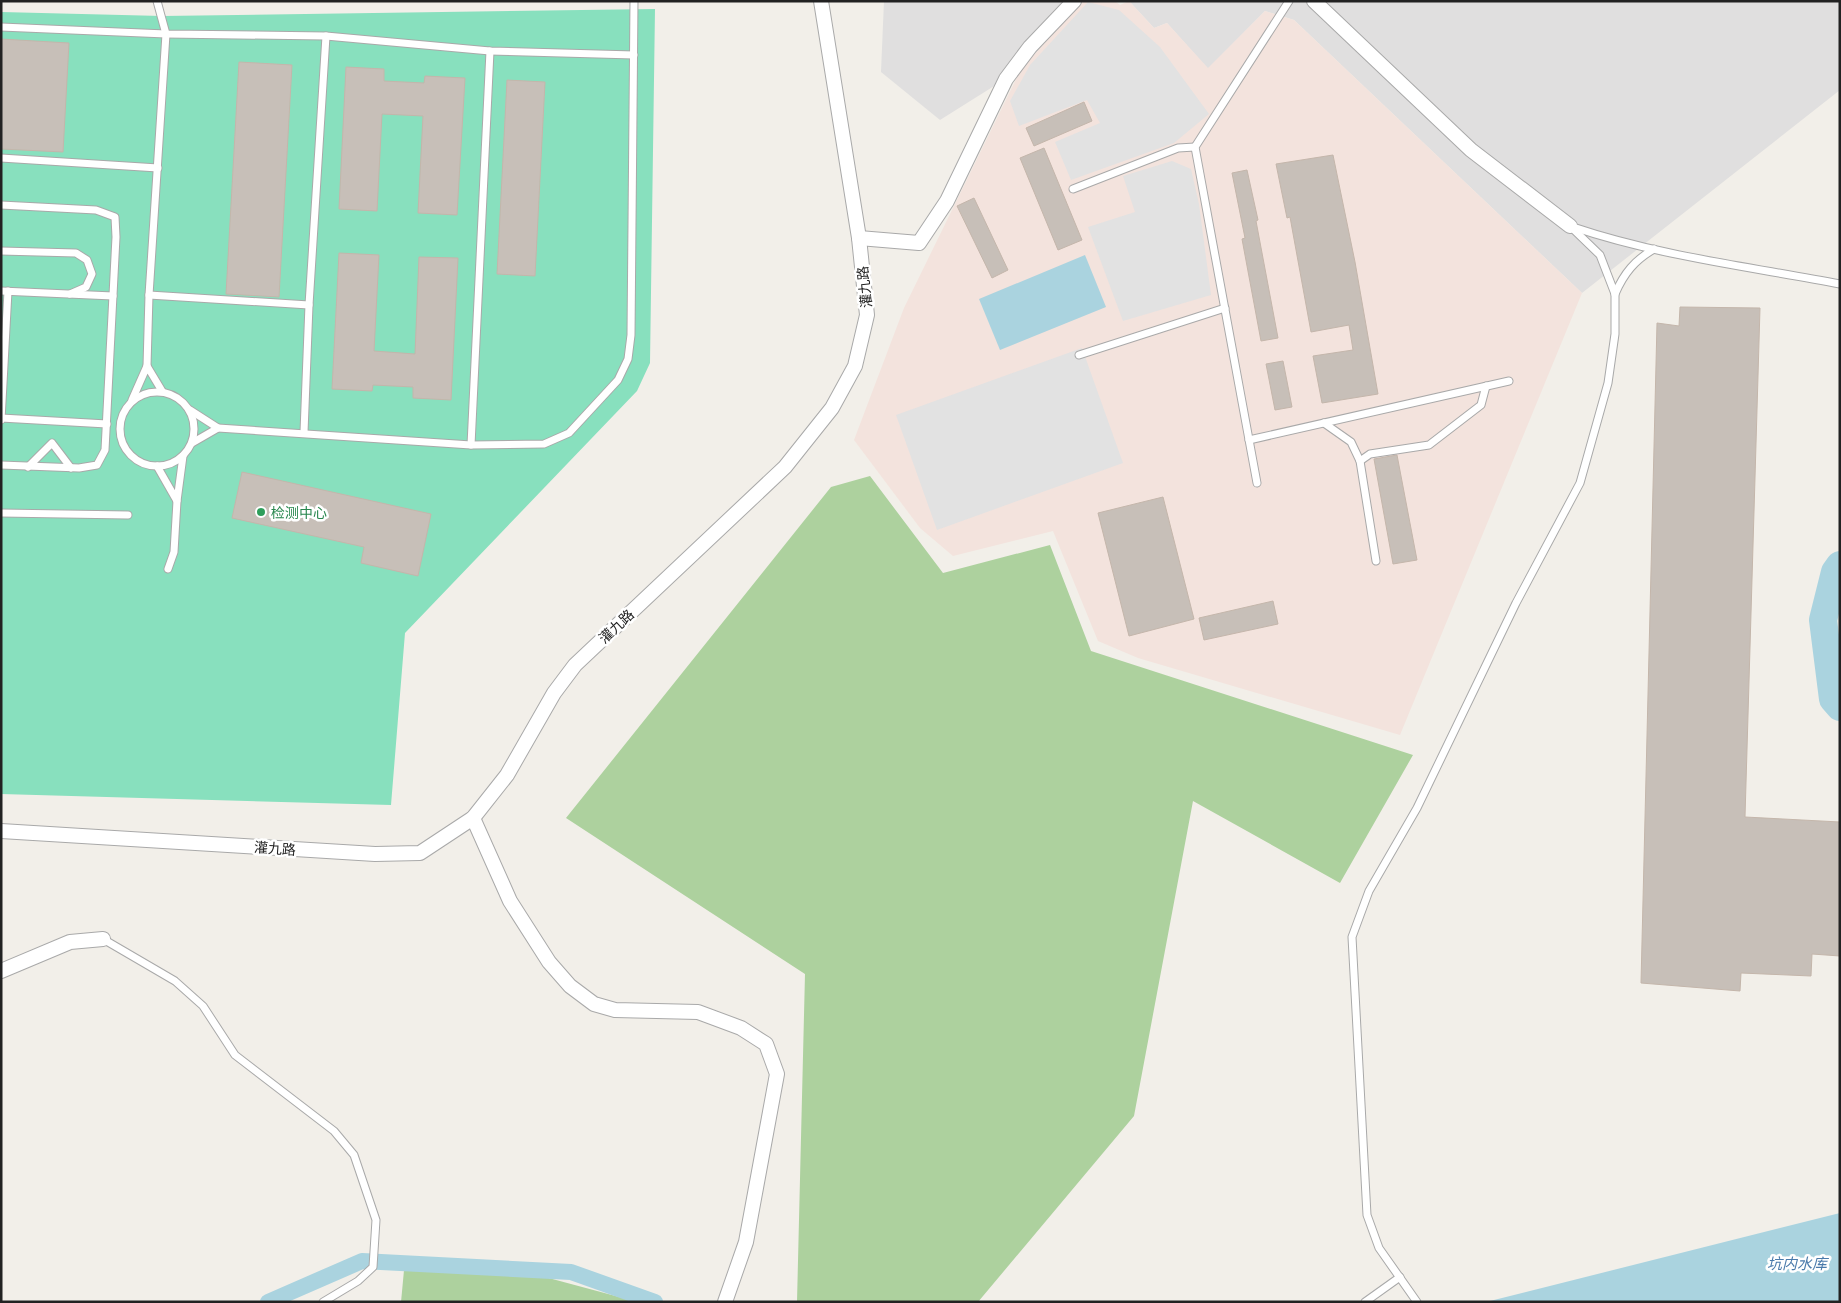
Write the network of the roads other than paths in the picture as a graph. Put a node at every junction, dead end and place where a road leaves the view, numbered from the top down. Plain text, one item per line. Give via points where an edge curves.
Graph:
1 (157, 1) edge
2 (634, 1) edge
3 (821, 1) edge
4 (1074, 1) edge
5 (1289, 1) edge
6 (1314, 1) edge
7 (1, 27) edge
8 (166, 34) junction
9 (326, 36) junction
10 (490, 51) junction
11 (634, 55) junction
12 (1195, 147) junction
13 (1, 158) edge
14 (158, 168) junction
15 (1073, 189) dead end
16 (1, 205) edge
17 (1570, 226) junction
18 (859, 238) junction
19 (1654, 249) junction
20 (1, 251) edge
21 (1840, 284) edge
22 (5, 291) edge
23 (70, 294) junction
24 (1615, 294) junction
25 (149, 295) junction
26 (113, 296) junction
27 (309, 306) junction
28 (1225, 308) junction
29 (1079, 355) dead end
30 (147, 366) junction
31 (3, 368) edge
32 (1509, 381) dead end
33 (1486, 386) junction
34 (162, 392) junction
35 (131, 402) junction
36 (190, 410) junction
37 (1, 419) edge
38 (1324, 423) junction
39 (107, 424) junction
40 (218, 428) junction
41 (304, 432) junction
42 (1249, 440) junction
43 (192, 443) junction
44 (471, 445) junction
45 (183, 456) junction
46 (1360, 461) junction
47 (1, 465) edge
48 (157, 466) junction
49 (28, 467) junction
50 (72, 468) junction
51 (1257, 483) dead end
52 (177, 501) junction
53 (1, 513) edge
54 (128, 515) dead end
55 (1376, 561) dead end
56 (168, 568) dead end
57 (474, 818) junction
58 (1, 831) edge
59 (103, 939) joint
60 (1, 971) edge
61 (1400, 1277) junction
62 (323, 1302) edge
63 (725, 1302) edge
64 (1365, 1302) edge
65 (1417, 1302) edge

1 - 8 lane
2 - 11 lane
3 - 18 street, 灌九路
4 - 18 street via 1030,47 1006,79 947,201 919,243
5 - 12 lane
6 - 17 street via 1472,150
7 - 8 lane
8 - 9 lane
8 - 14 lane
9 - 10 lane
9 - 27 lane
10 - 11 lane
10 - 44 lane
11 - 44 lane via 631,335 628,359 618,380 569,433 544,444
12 - 15 lane via 1178,148
12 - 28 lane
13 - 14 lane
14 - 25 lane
16 - 26 lane via 96,210 115,217
17 - 19 lane
17 - 24 lane via 1600,256
18 - 57 street, 灌九路 via 867,315 855,366 832,408 785,467 575,665 554,693 507,774
19 - 21 lane
19 - 24 lane via 1640,257 1624,274
20 - 23 lane via 76,253 87,260 92,274 86,287
22 - 23 lane
22 - 31 lane
23 - 26 lane
24 - 61 lane via 1615,334 1608,383 1580,483 1516,603 1417,808 1369,891 1352,937 1367,1215 1379,1248
25 - 27 lane
25 - 30 lane
26 - 39 lane
27 - 41 lane
28 - 29 lane
28 - 42 lane
30 - 34 lane
30 - 35 lane
31 - 37 lane
32 - 33 lane
33 - 38 lane
33 - 46 lane via 1481,405 1429,445 1370,454
34 - 35 lane via 140,395
34 - 36 lane via 183,401
35 - 48 lane via 121,421 123,443 137,460
36 - 40 lane
36 - 43 lane via 194,420
37 - 39 lane
38 - 42 lane
38 - 46 lane via 1351,442
39 - 50 lane via 105,450 97,465
40 - 41 lane
40 - 43 lane
41 - 44 lane
42 - 51 lane
43 - 45 lane
45 - 48 lane via 176,462
45 - 52 lane
46 - 55 lane
47 - 49 lane
48 - 52 lane
49 - 50 lane
49 - 50 lane via 52,443
52 - 56 lane via 174,552
53 - 54 lane
57 - 58 street, 灌九路 via 420,853 375,854
57 - 63 street via 510,901 549,962 570,986 594,1004 615,1010 698,1012 741,1028 766,1044 777,1074 746,1242
59 - 60 street via 70,942
59 - 62 lane via 175,981 203,1006 235,1055 334,1131 354,1155 376,1220 373,1267 358,1281
61 - 64 lane
61 - 65 lane

